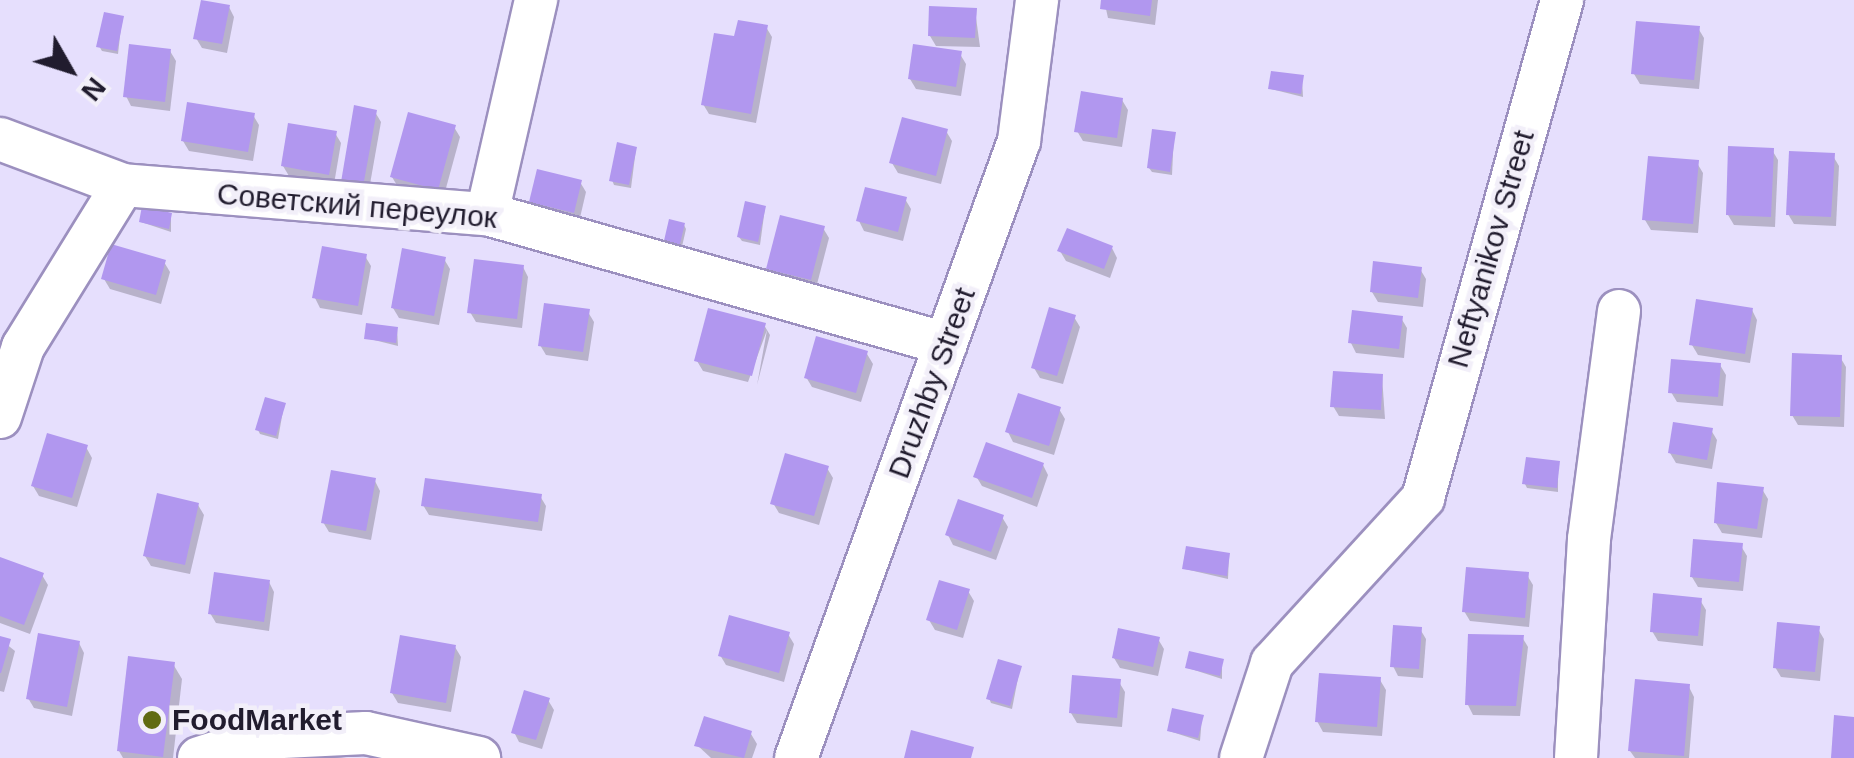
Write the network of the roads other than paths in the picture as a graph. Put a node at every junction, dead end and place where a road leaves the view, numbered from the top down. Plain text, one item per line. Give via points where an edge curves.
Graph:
1 (536, 0) edge
2 (1038, 0) edge
3 (1562, 0) edge
4 (0, 138) edge
5 (122, 185) junction
6 (488, 214) junction
7 (1619, 311) dead end
8 (946, 344) junction
9 (0, 416) edge
10 (199, 758) edge
11 (479, 758) edge
12 (796, 758) edge
13 (1240, 758) edge
14 (1576, 758) edge

1 - 6 street
2 - 8 street, Druzhby Street via 1020,141
3 - 13 street, Neftyanikov Street via 1423,498 1272,663
4 - 5 street, Советский переулок
5 - 6 street, Советский переулок
5 - 9 street via 23,347
6 - 8 street, Советский переулок
7 - 14 street via 1589,539
8 - 12 street, Druzhby Street
10 - 11 street via 262,738 366,733

